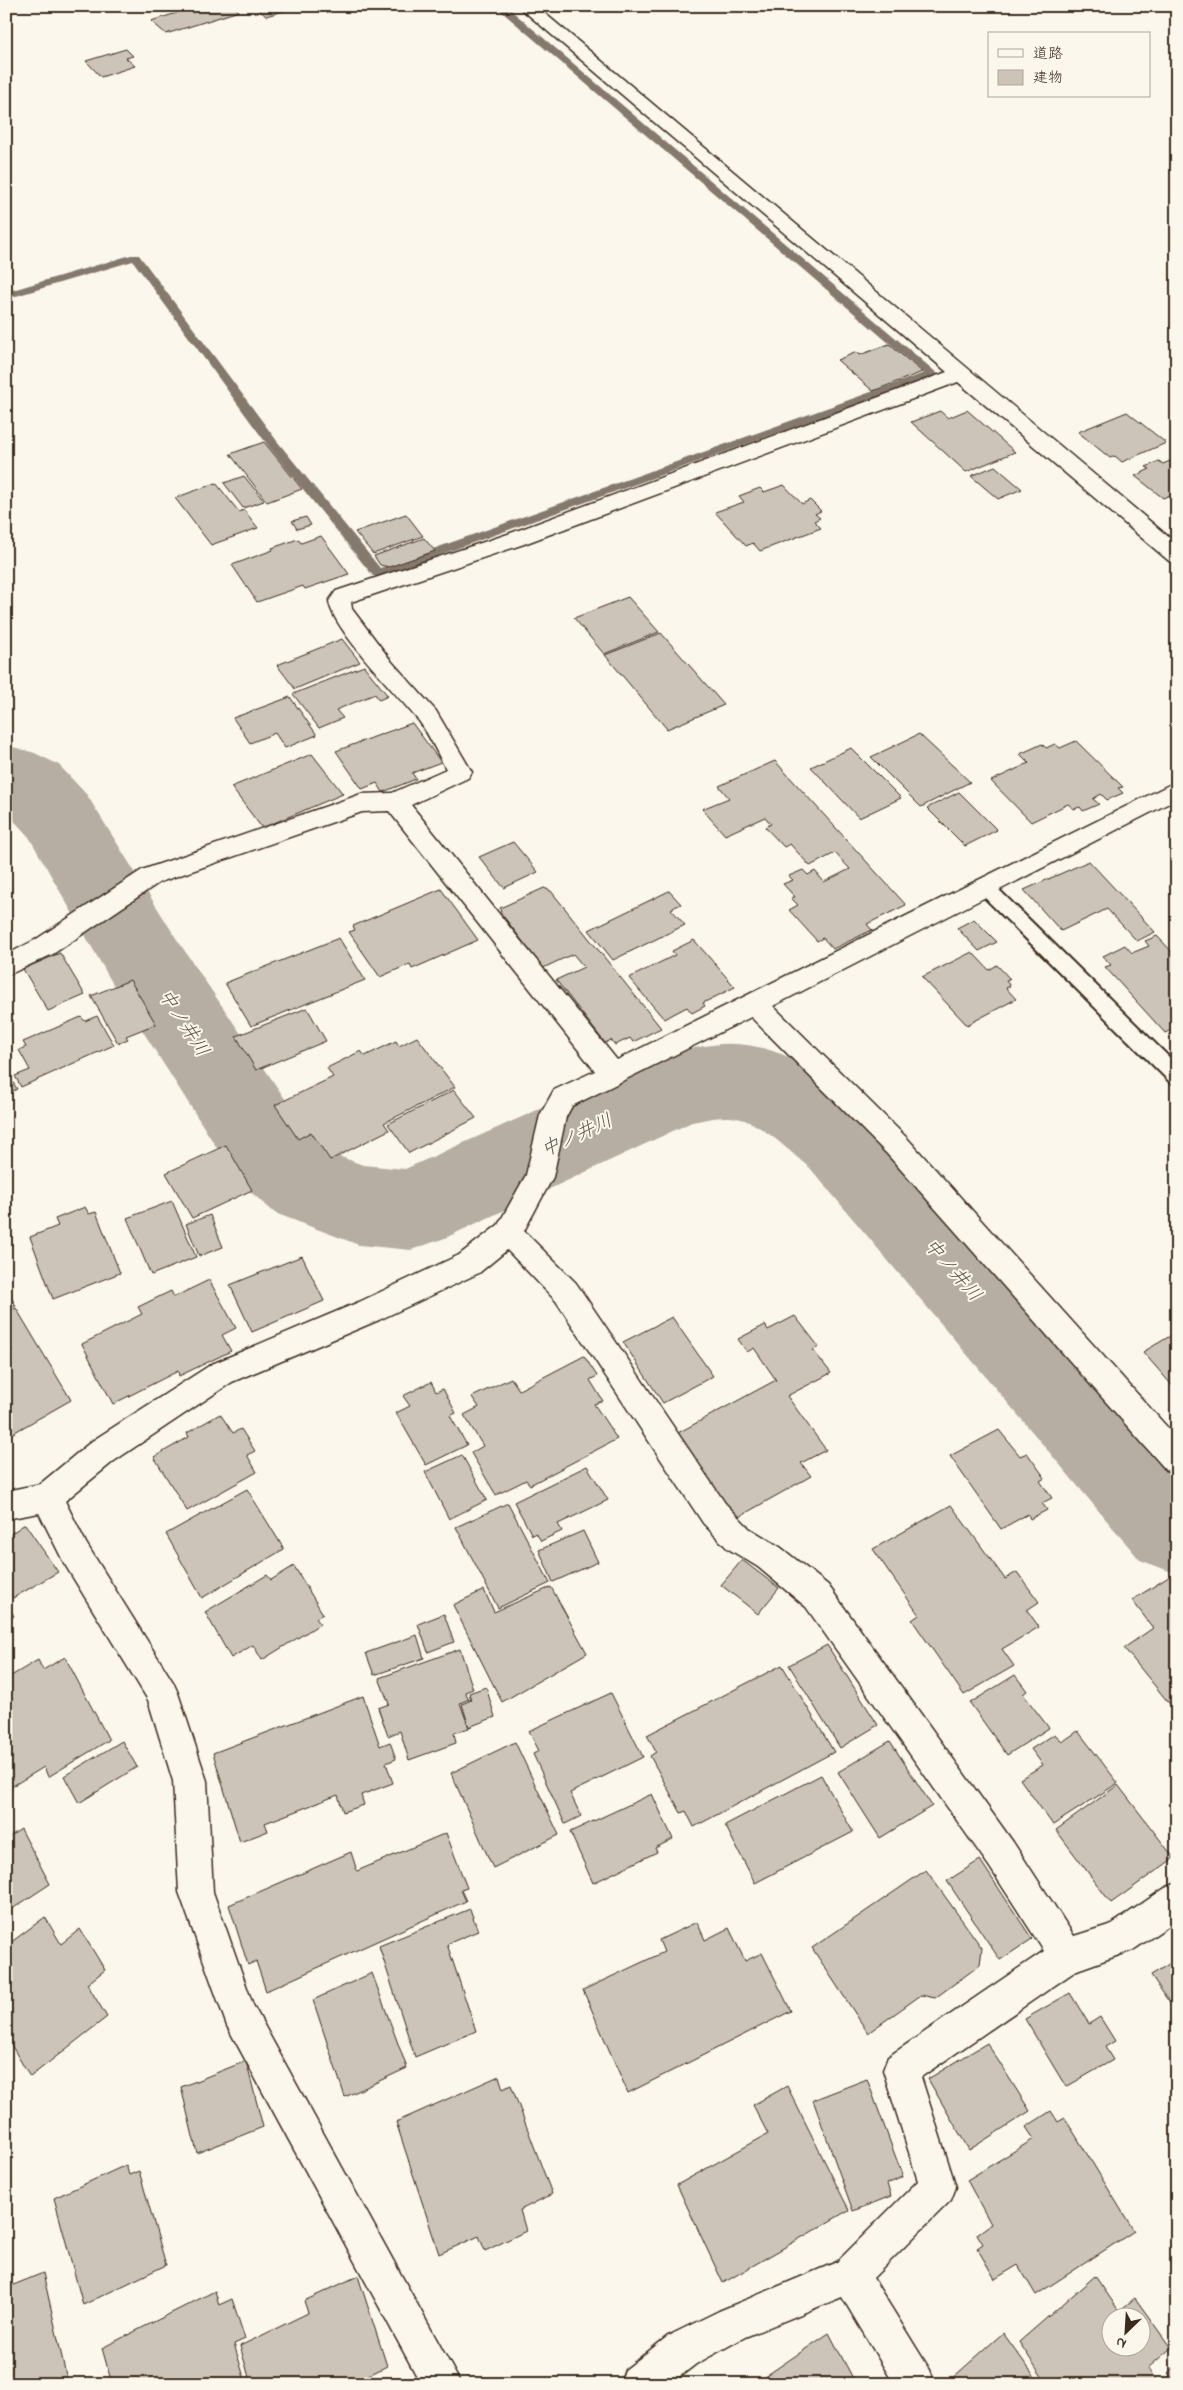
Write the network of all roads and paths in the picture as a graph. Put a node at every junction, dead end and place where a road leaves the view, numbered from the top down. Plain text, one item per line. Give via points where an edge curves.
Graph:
1 (526, 6) edge
2 (960, 374) junction
3 (1177, 556) edge
4 (1177, 789) edge
5 (395, 802) junction
6 (984, 886) junction
7 (6, 966) edge
8 (754, 1003) junction
9 (612, 1073) junction
10 (1177, 1077) edge
11 (508, 1232) junction
12 (1177, 1460) edge
13 (47, 1497) junction
14 (6, 1505) edge
15 (1177, 1900) edge
16 (1067, 1956) junction
17 (850, 2275) junction
18 (442, 2384) edge
19 (639, 2384) edge
20 (916, 2384) edge

1 - 2 street
2 - 3 street
2 - 5 street via 516,539 344,596 340,601 341,610 384,667 428,717 460,772
4 - 6 street
5 - 7 street via 361,803 151,876 44,946
5 - 9 street
6 - 8 street
6 - 10 lane
8 - 9 street
8 - 12 street via 897,1146
9 - 11 street via 563,1098 553,1115 539,1178
11 - 13 street via 469,1264 369,1311 222,1373 103,1451
11 - 16 street via 566,1292 714,1513 738,1538 769,1557 816,1596 837,1622 1001,1854
13 - 14 street
13 - 18 street via 75,1553 162,1692 190,1781 196,1892 239,2014
15 - 16 street via 1121,1938
16 - 17 street via 901,2070 938,2187
17 - 19 street via 732,2324 682,2350
17 - 20 street

